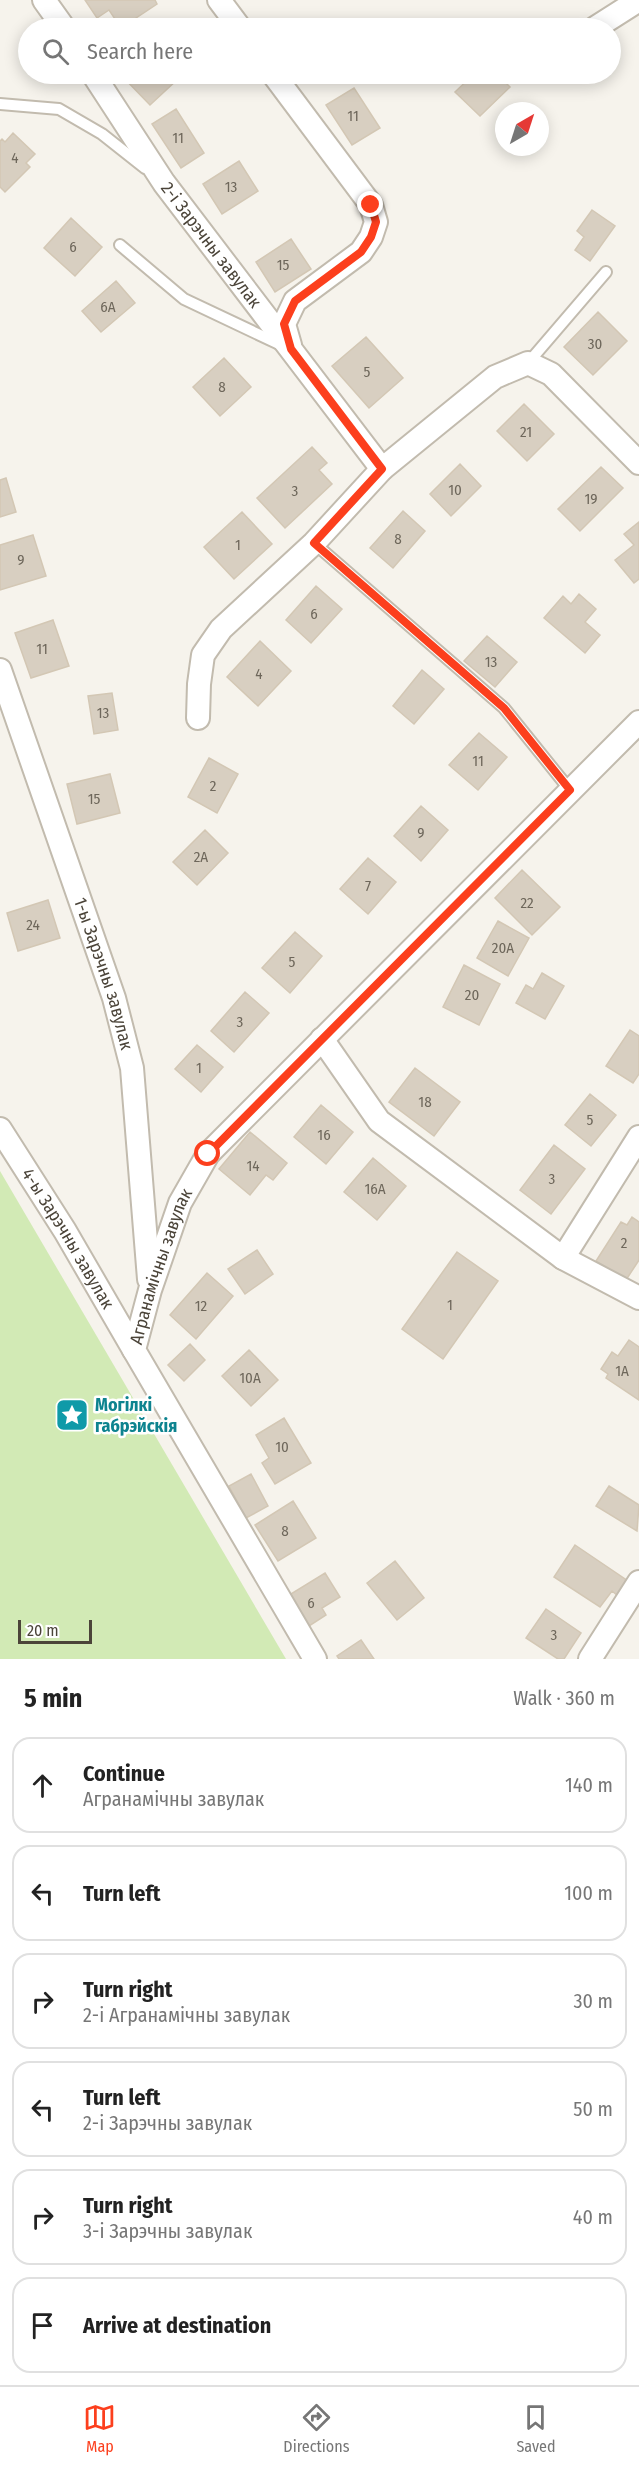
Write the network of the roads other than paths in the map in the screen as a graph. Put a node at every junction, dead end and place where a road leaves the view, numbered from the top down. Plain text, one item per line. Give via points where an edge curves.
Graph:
1 (44, 0) edge
2 (219, 0) edge
3 (639, 0) edge
4 (57, 18) edge
5 (232, 18) edge
6 (611, 18) edge
7 (100, 84) edge
8 (280, 84) edge
9 (0, 104) edge
10 (164, 183) junction
11 (120, 245) dead end
12 (606, 272) dead end
13 (291, 349) junction
14 (528, 363) junction
15 (639, 464) edge
16 (382, 469) junction
17 (314, 543) junction
18 (0, 670) edge
19 (5, 704) edge
20 (198, 718) dead end
21 (639, 722) edge
22 (570, 790) junction
23 (322, 1040) junction
24 (0, 1129) edge
25 (639, 1137) edge
26 (563, 1258) junction
27 (150, 1290) junction
28 (639, 1298) edge
29 (134, 1350) junction
30 (639, 1582) edge
31 (315, 1659) edge
32 (590, 1659) edge

1 - 4 street
2 - 5 street
3 - 6 street
7 - 10 street, 2-і Зарэчны завулак
8 - 13 street via 371,205 376,222 361,252 295,301 284,324
9 - 10 lane via 59,109 102,134
10 - 13 street, 2-і Зарэчны завулак
11 - 13 lane via 184,299
12 - 14 lane
13 - 16 street, 2-і Зарэчны завулак
14 - 15 street via 551,374
14 - 16 street via 495,377
16 - 17 street
17 - 20 street via 221,629 203,655
17 - 22 lane via 504,708
18 - 19 street, 1-ы Зарэчны завулак
19 - 27 street, 1-ы Зарэчны завулак via 114,998 132,1068
21 - 22 street, Агранамічны завулак
22 - 23 street, Агранамічны завулак
23 - 26 street via 379,1121
23 - 27 street, Агранамічны завулак via 208,1154 180,1203
24 - 29 street, 4-ы Зарэчны завулак
25 - 26 street
26 - 28 street
27 - 29 street, Агранамічны завулак
29 - 31 street, Агранамічны завулак
30 - 32 street

